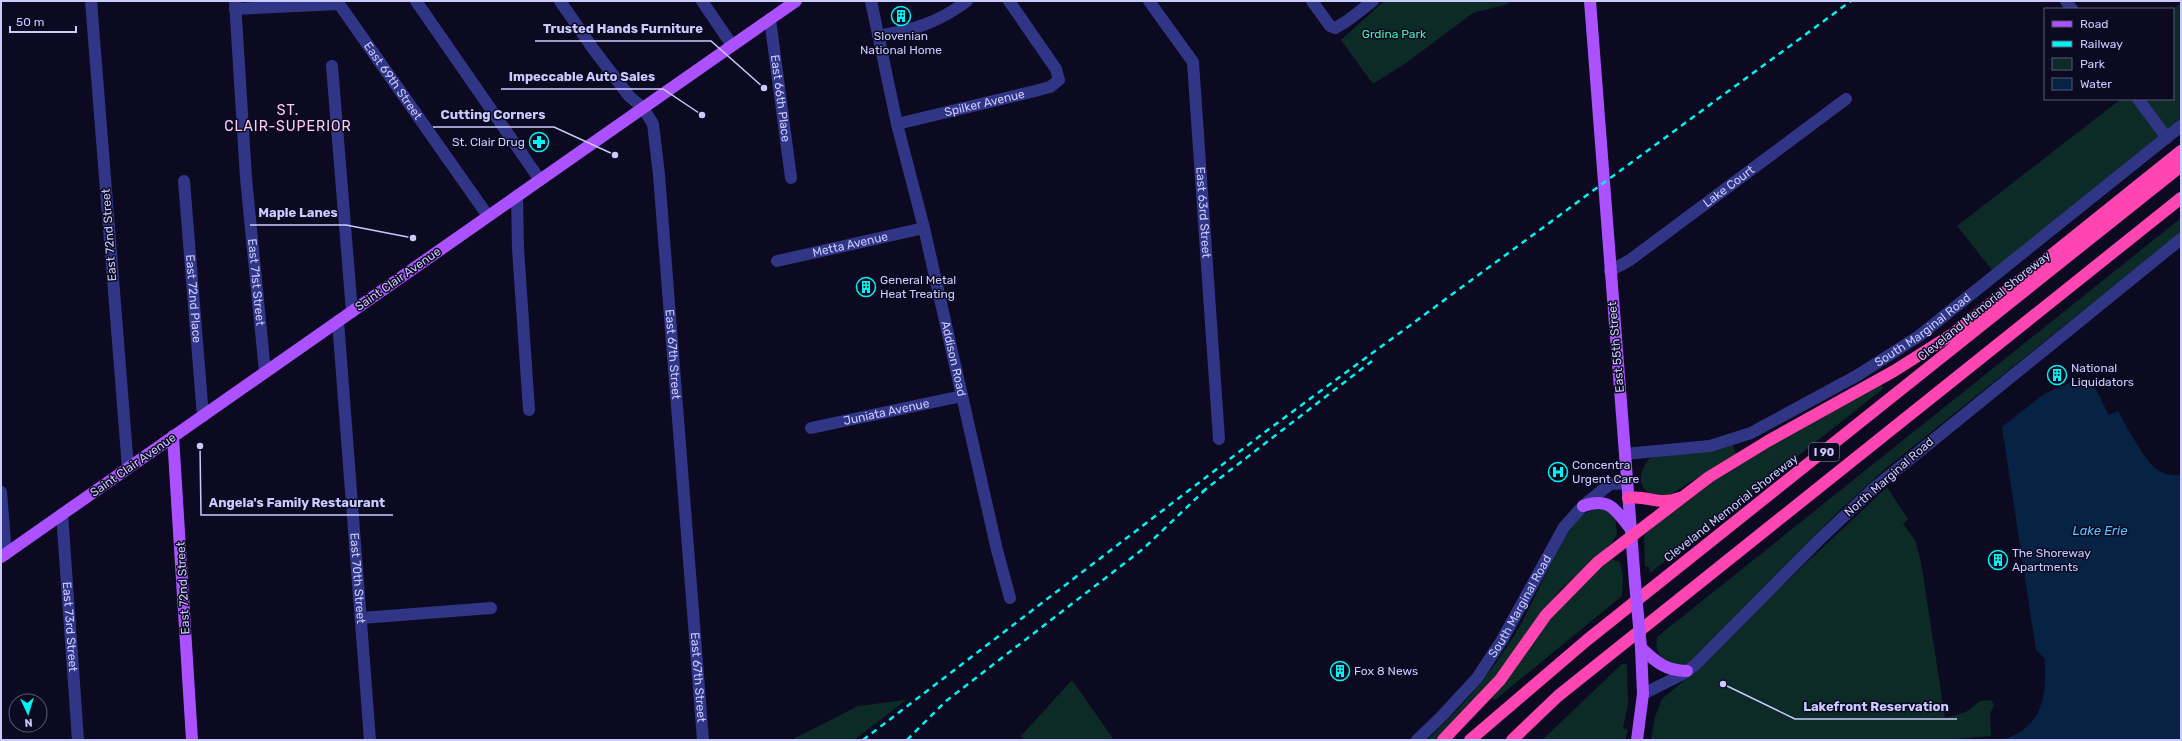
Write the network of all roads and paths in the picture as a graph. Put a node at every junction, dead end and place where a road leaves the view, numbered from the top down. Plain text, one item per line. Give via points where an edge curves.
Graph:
1 (91, 1) edge
2 (416, 1) edge
3 (560, 1) edge
4 (702, 1) edge
5 (796, 1) edge
6 (871, 1) edge
7 (967, 1) edge
8 (1009, 1) edge
9 (1149, 1) edge
10 (1312, 1) edge
11 (1373, 1) edge
12 (1590, 1) edge
13 (235, 5) edge
14 (770, 19) junction
15 (878, 36) junction
16 (732, 45) junction
17 (332, 66) dead end
18 (1846, 99) dead end
19 (2139, 100) edge
20 (643, 108) junction
21 (897, 124) junction
22 (2181, 126) edge
23 (2167, 138) junction
24 (2181, 151) edge
25 (2181, 166) edge
26 (791, 178) dead end
27 (540, 180) junction
28 (184, 181) dead end
29 (517, 196) junction
30 (2181, 198) edge
31 (488, 216) junction
32 (924, 228) junction
33 (2181, 239) edge
34 (777, 261) dead end
35 (1610, 271) junction
36 (352, 312) junction
37 (338, 321) junction
38 (265, 372) junction
39 (962, 396) junction
40 (529, 410) dead end
41 (203, 416) junction
42 (811, 428) dead end
43 (174, 436) junction
44 (1219, 439) dead end
45 (1625, 454) junction
46 (128, 468) junction
47 (1627, 483) junction
48 (1, 492) edge
49 (1682, 496) junction
50 (1628, 498) junction
51 (1583, 506) junction
52 (62, 514) junction
53 (1631, 532) junction
54 (3, 555) edge
55 (1010, 598) dead end
56 (491, 608) dead end
57 (362, 618) junction
58 (1642, 653) junction
59 (1687, 671) junction
60 (1643, 694) junction
61 (1529, 724) junction
62 (78, 740) edge
63 (192, 740) edge
64 (370, 740) edge
65 (703, 740) edge
66 (1417, 740) edge
67 (1443, 740) edge
68 (1470, 740) edge
69 (1512, 740) edge
70 (1515, 740) edge
71 (1637, 740) edge

1 - 46 street, East 72nd Street
2 - 27 street
3 - 20 street, East 67th Street via 629,96
4 - 16 street
5 - 14 main road, Saint Clair Avenue
6 - 15 street, Addison Road
7 - 15 street via 948,15 914,29
8 - 21 street, Spilker Avenue via 1056,69 1059,80 1050,87
9 - 44 street, East 63rd Street via 1193,62
10 - 11 street via 1330,26 1335,28
12 - 35 main road, East 55th Street
13 - 31 street, East 69th Street via 340,4
13 - 38 street, East 71st Street via 246,178
14 - 16 main road, Saint Clair Avenue
14 - 26 street, East 66th Place
15 - 21 street, Addison Road
16 - 20 main road, Saint Clair Avenue
17 - 36 street
18 - 35 street, Lake Court via 1630,260
19 - 23 street
20 - 27 main road, Saint Clair Avenue
20 - 65 street, East 67th Street via 653,124 659,175
21 - 32 street, Addison Road
22 - 23 street, South Marginal Road
23 - 45 street, South Marginal Road via 1925,332 1884,360 1739,438 1698,447
24 - 49 highway via 1939,343 1747,453
25 - 68 highway, Cleveland Memorial Shoreway / I 90 via 1587,640
27 - 29 main road, Saint Clair Avenue
28 - 41 street, East 72nd Place
29 - 31 main road, Saint Clair Avenue
29 - 40 street
30 - 61 highway, I 90 via 1634,634 1558,696
31 - 36 main road, Saint Clair Avenue
32 - 34 street, Metta Avenue
32 - 39 street, Addison Road
33 - 59 street, North Marginal Road via 1873,489
35 - 45 main road, East 55th Street
36 - 37 main road, Saint Clair Avenue
37 - 38 main road, Saint Clair Avenue
37 - 57 street, East 70th Street
38 - 41 main road, Saint Clair Avenue
39 - 42 street, Juniata Avenue
39 - 55 street, Addison Road
41 - 43 main road, Saint Clair Avenue
43 - 46 main road, Saint Clair Avenue
43 - 63 main road, East 72nd Street
45 - 47 main road, East 55th Street
46 - 52 main road, Saint Clair Avenue
47 - 50 main road, East 55th Street
47 - 51 street, South Marginal Road via 1610,484
48 - 54 street
49 - 50 highway via 1661,502 1642,496
49 - 53 highway
50 - 53 main road, East 55th Street
51 - 53 main road via 1605,503 1615,510
51 - 66 street, South Marginal Road via 1560,531 1502,640 1477,678
52 - 54 main road, Saint Clair Avenue
52 - 62 street, East 73rd Street
53 - 58 main road, East 55th Street, bridge
53 - 67 highway via 1546,615 1500,680
56 - 57 street
57 - 64 street, East 70th Street
58 - 59 main road via 1662,667
58 - 60 main road, East 55th Street
59 - 60 street, North Marginal Road
60 - 71 main road
61 - 69 highway, I 90
61 - 70 highway

